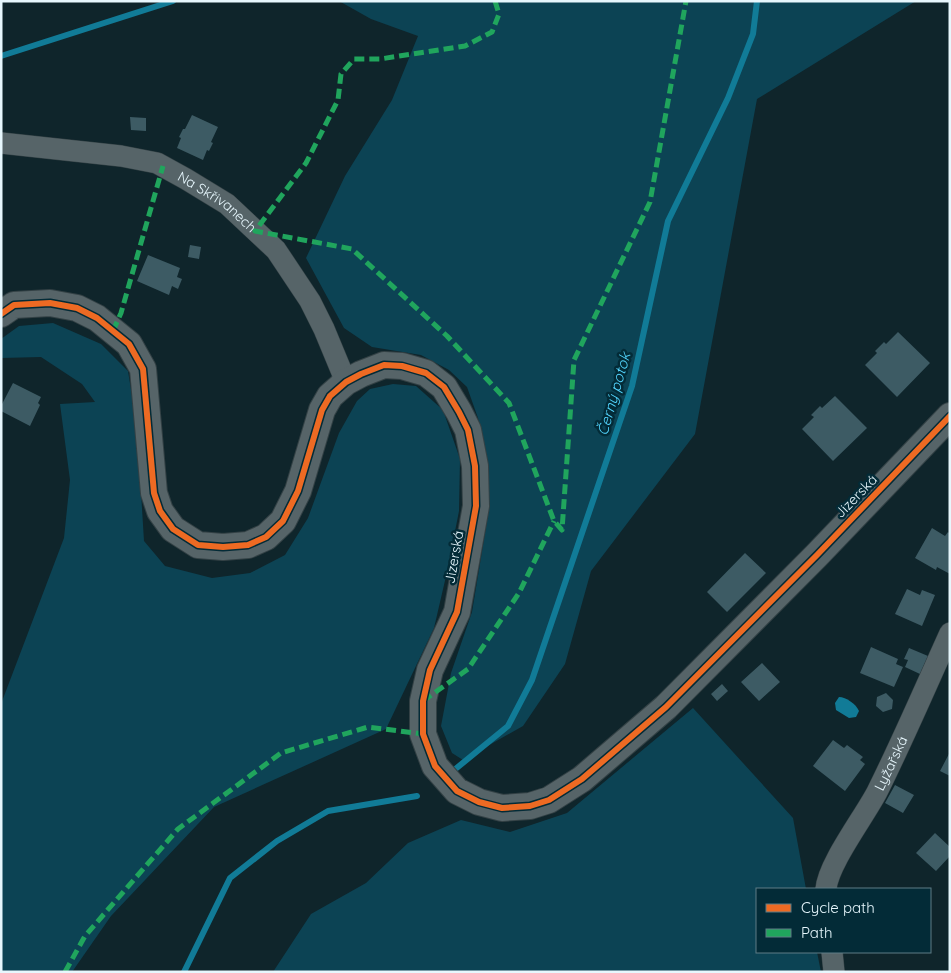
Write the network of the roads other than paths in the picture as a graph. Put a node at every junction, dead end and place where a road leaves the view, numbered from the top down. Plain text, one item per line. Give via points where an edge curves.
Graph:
1 (1, 143) edge
2 (1, 314) edge
3 (346, 382) junction
4 (950, 416) edge
5 (950, 633) edge
6 (826, 888) edge
7 (832, 953) edge
8 (834, 972) edge

1 - 3 street, Na Skřivanech via 156,163 227,204 276,250 317,315
2 - 3 street, Jizerská via 14,305 50,303 77,308 98,318 129,344 143,369 154,493 160,511 173,529 198,545 248,545 266,537 283,521 298,491 322,410 330,396
3 - 4 street, Jizerská via 384,365 426,373 444,387 468,430 475,466 476,506 457,612 430,670 423,700 423,734 435,766 457,791 479,802 502,808 530,806 549,800 582,779 666,707
5 - 6 street, Lyžařská via 877,792 842,851
7 - 8 street

